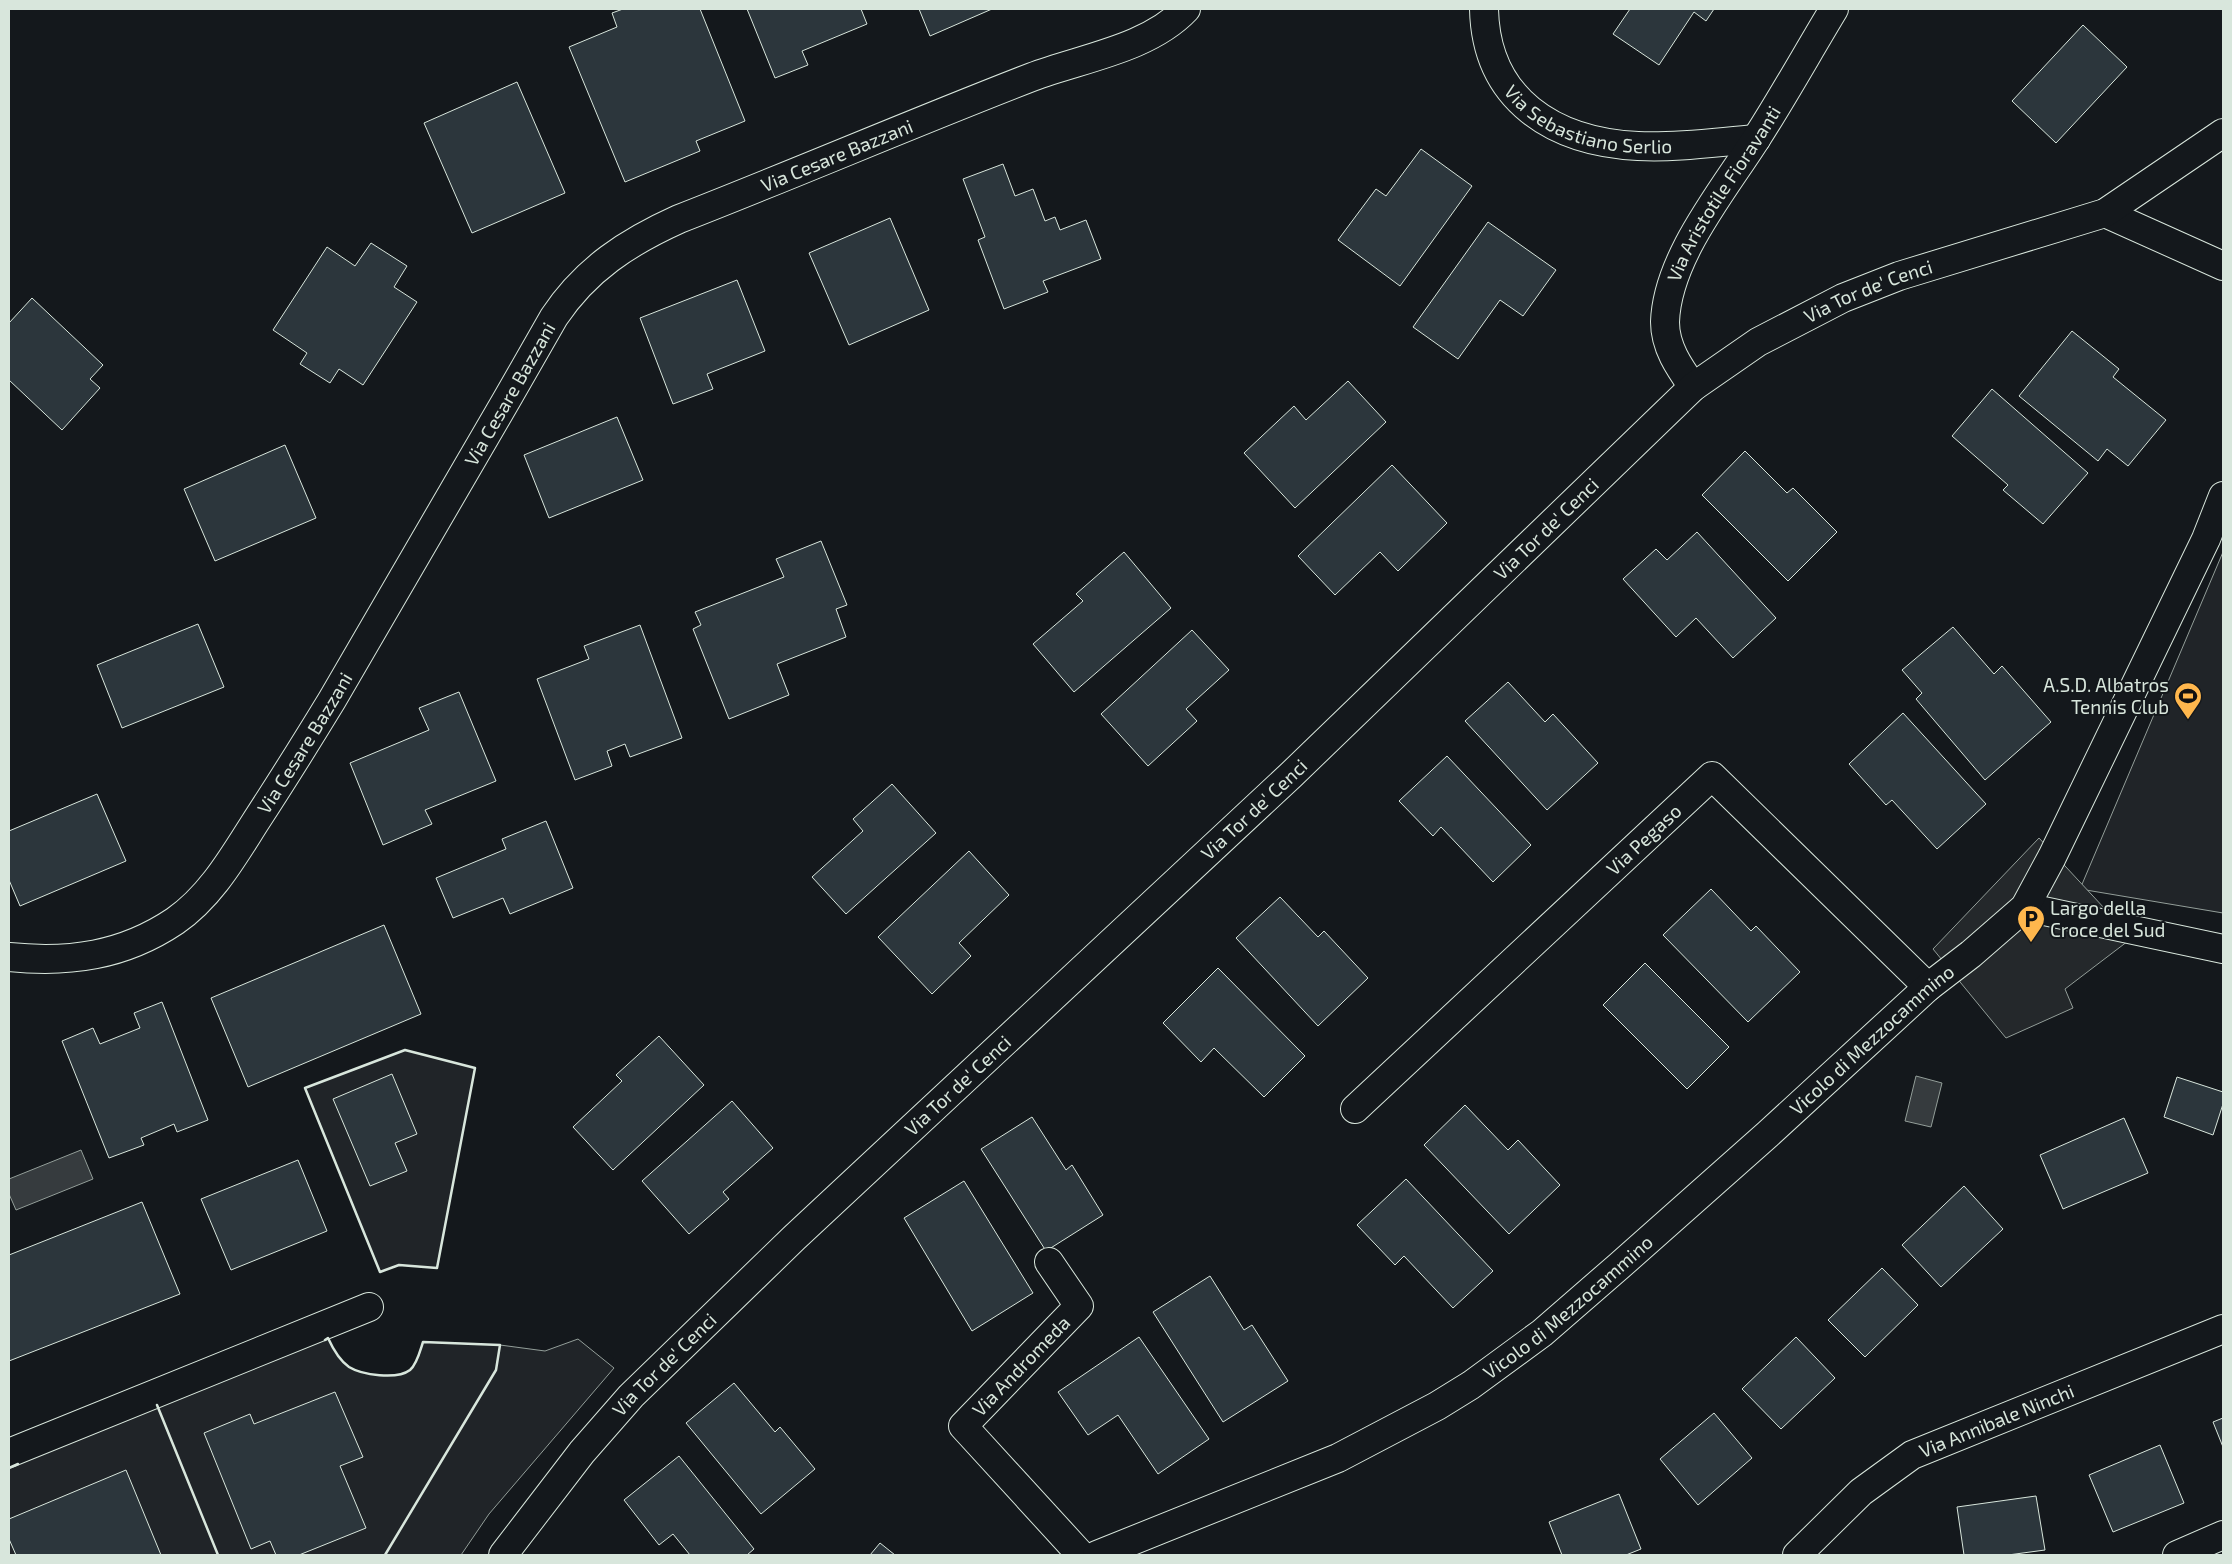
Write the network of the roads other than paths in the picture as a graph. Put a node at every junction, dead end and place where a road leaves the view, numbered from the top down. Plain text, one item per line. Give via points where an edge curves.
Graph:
1 (1186, 9) edge
2 (1484, 9) edge
3 (1834, 9) edge
4 (2223, 133) edge
5 (1756, 139) junction
6 (2105, 213) junction
7 (2223, 266) edge
8 (1693, 387) junction
9 (2223, 496) edge
10 (2025, 907) junction
11 (2223, 949) edge
12 (9, 957) edge
13 (1928, 987) junction
14 (1355, 1109) dead end
15 (1049, 1262) dead end
16 (370, 1307) dead end
17 (2223, 1329) edge
18 (9, 1453) edge
19 (2223, 1534) edge
20 (503, 1555) edge
21 (1081, 1555) edge
22 (1097, 1555) edge
23 (1797, 1555) edge
24 (2177, 1555) edge

1 - 12 street, Via Cesare Bazzani via 1165,28 1145,38 1033,77 679,219 610,256 575,289 554,317 298,757 208,891 176,920 126,947 96,956 66,959
2 - 5 street, Via Sebastiano Serlio via 1487,39 1498,73 1517,100 1556,127 1599,142 1638,146
3 - 5 street, Via Aristotile Fioravanti
4 - 6 street, Via Tor de' Cenci
5 - 8 street, Via Aristotile Fioravanti via 1693,238 1670,295 1665,322 1669,346
6 - 7 street
6 - 8 street, Via Tor de' Cenci via 1899,276 1843,298 1758,342
8 - 20 street, Via Tor de' Cenci via 1298,768 794,1238 646,1382 582,1452
9 - 10 street via 2206,539
10 - 11 street
10 - 13 street, Vicolo di Mezzocammino
13 - 14 street, Via Pegaso via 1712,776
13 - 22 street, Vicolo di Mezzocammino via 1618,1267 1542,1333 1471,1385 1338,1458
15 - 21 street, Via Andromeda via 1079,1306 964,1426
16 - 18 street
17 - 23 street, Via Annibale Ninchi via 1912,1456 1861,1492
19 - 24 street

